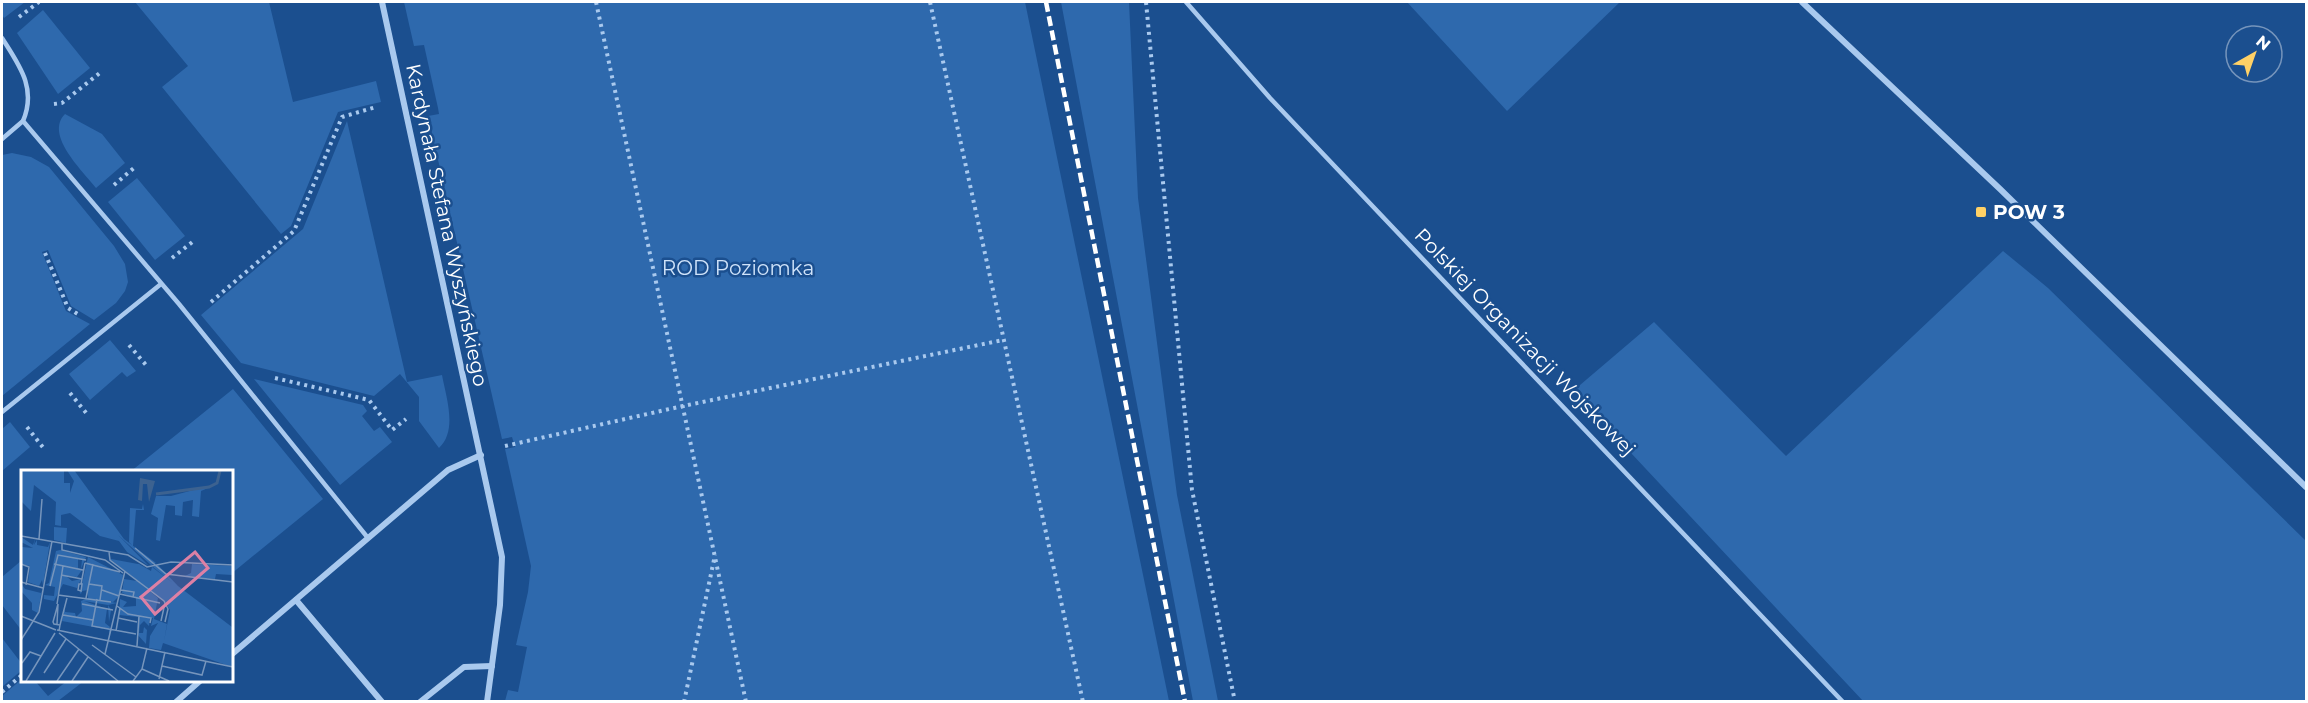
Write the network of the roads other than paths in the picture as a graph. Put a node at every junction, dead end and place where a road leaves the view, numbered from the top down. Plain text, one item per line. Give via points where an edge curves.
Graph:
1 (381, 2) edge
2 (1186, 2) edge
3 (1802, 2) edge
4 (2, 38) edge
5 (23, 121) junction
6 (2, 139) edge
7 (161, 284) junction
8 (2, 412) edge
9 (481, 455) junction
10 (2307, 487) edge
11 (368, 538) junction
12 (296, 600) junction
13 (232, 654) edge
14 (492, 666) junction
15 (200, 682) edge
16 (176, 702) edge
17 (382, 702) edge
18 (420, 702) edge
19 (487, 702) edge
20 (1844, 702) edge

1 - 9 street, Kardynała Stefana Wyszyńskiego
2 - 20 lane, Polskiej Organizacji Wojskowej via 1270,98
3 - 10 street
4 - 5 lane via 24,75 29,107
5 - 6 lane
5 - 7 lane
7 - 8 lane
7 - 11 lane
9 - 11 street via 448,470
9 - 14 street, Kardynała Stefana Wyszyńskiego via 502,557
11 - 12 street
12 - 13 street
12 - 17 street
14 - 18 street via 465,667
14 - 19 street, Kardynała Stefana Wyszyńskiego
15 - 16 street

